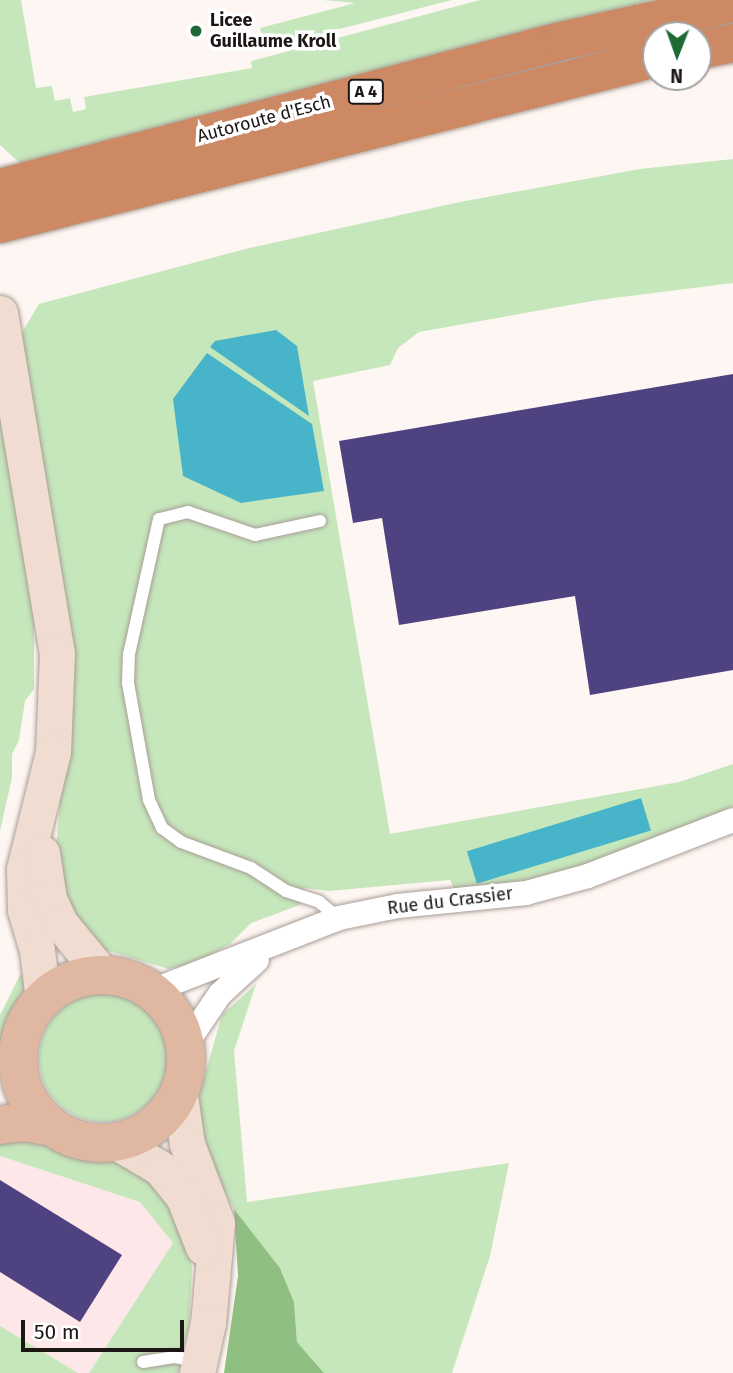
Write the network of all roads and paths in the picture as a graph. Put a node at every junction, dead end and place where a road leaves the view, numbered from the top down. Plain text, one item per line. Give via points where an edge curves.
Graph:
1 (733, 3) edge
2 (733, 43) edge
3 (712, 47) edge
4 (642, 62) edge
5 (0, 188) edge
6 (0, 224) edge
7 (0, 313) edge
8 (320, 521) dead end
9 (38, 807) junction
10 (733, 820) edge
11 (339, 918) junction
12 (285, 941) junction
13 (103, 975) junction
14 (152, 991) junction
15 (43, 1000) junction
16 (186, 1044) junction
17 (9, 1065) edge
18 (180, 1095) junction
19 (0, 1125) edge
20 (52, 1127) junction
21 (118, 1143) junction
22 (212, 1277) junction
23 (143, 1362) dead end
24 (198, 1367) edge

1 - 5 highway, Autoroute d'Esch / A 4 via 548,45
2 - 3 highway
4 - 6 highway, Autoroute d'Esch / A 4
7 - 9 main road via 57,653 54,752
8 - 11 lane via 255,535 188,512 159,519 129,654 128,683 147,789 162,828 181,842 251,868 286,891 319,902
9 - 13 main road via 49,899 60,923
9 - 15 main road via 24,869 24,896
10 - 11 street, Rue du Crassier via 588,876 526,893 398,906
11 - 12 street, Rue du Crassier
12 - 14 street
12 - 16 street via 250,965 220,994
13 - 14 main road via 137,982
13 - 15 main road via 60,986
14 - 16 main road via 179,1024
15 - 17 main road
16 - 18 main road via 187,1070
17 - 20 main road via 33,1108
18 - 21 main road via 154,1125
18 - 22 main road via 187,1144 217,1223
19 - 20 main road via 24,1122
20 - 21 main road via 72,1139
21 - 22 main road via 160,1168 183,1196
22 - 24 main road
23 - 24 lane via 174,1357

